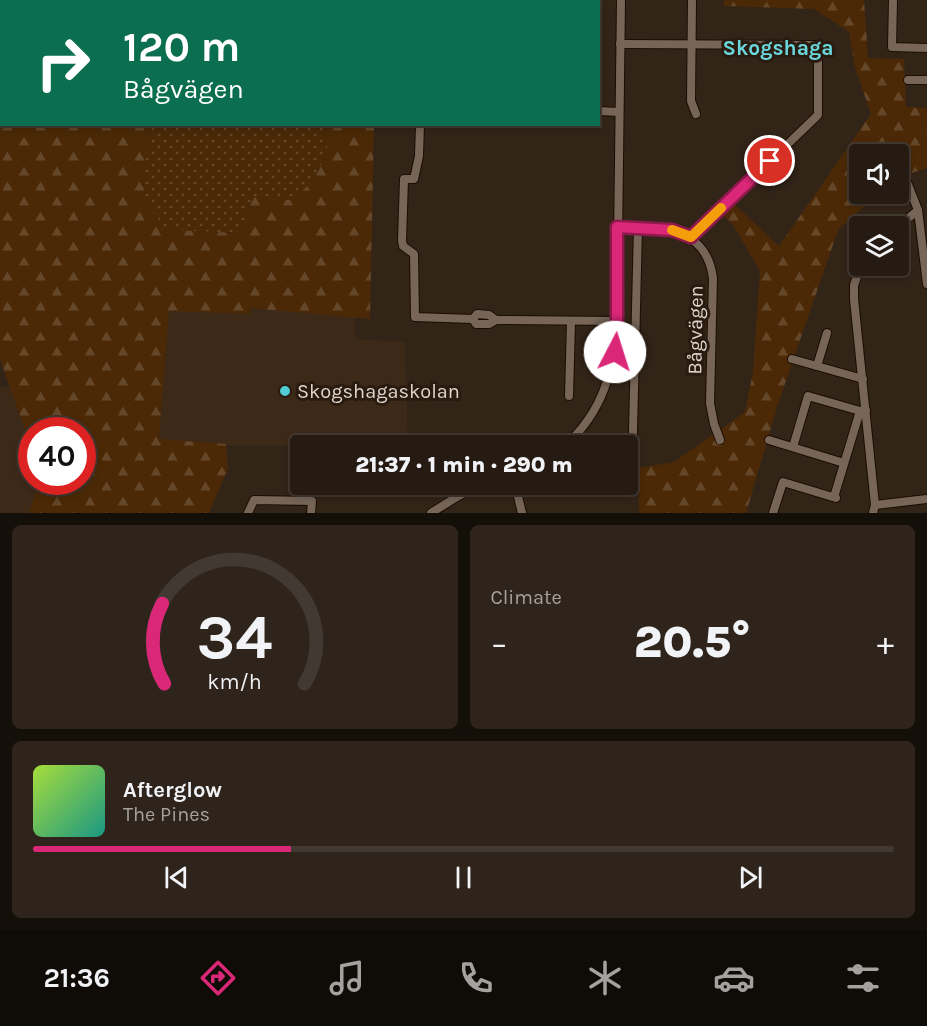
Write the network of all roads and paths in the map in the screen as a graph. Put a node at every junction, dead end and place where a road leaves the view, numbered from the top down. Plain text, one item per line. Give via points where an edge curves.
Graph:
1 (621, 0) edge
2 (692, 0) edge
3 (893, 0) edge
4 (620, 44) junction
5 (692, 45) junction
6 (927, 48) edge
7 (908, 80) dead end
8 (927, 80) edge
9 (600, 111) edge
10 (619, 112) junction
11 (696, 114) dead end
12 (420, 126) edge
13 (909, 185) edge
14 (922, 212) edge
15 (909, 220) edge
16 (617, 227) junction
17 (638, 227) junction
18 (691, 237) junction
19 (857, 276) edge
20 (927, 284) edge
21 (571, 321) junction
22 (617, 321) junction
23 (827, 333) dead end
24 (792, 359) dead end
25 (817, 366) junction
26 (862, 380) junction
27 (569, 396) dead end
28 (863, 411) junction
29 (574, 435) edge
30 (633, 435) edge
31 (720, 440) dead end
32 (769, 440) dead end
33 (793, 447) junction
34 (844, 463) junction
35 (460, 495) edge
36 (518, 495) edge
37 (927, 499) edge
38 (874, 509) edge
39 (248, 513) edge
40 (311, 513) edge
41 (431, 513) edge
42 (522, 513) edge
43 (773, 513) edge

1 - 4 street
2 - 5 street
3 - 6 street via 892,47
4 - 5 street
4 - 10 street
5 - 11 street via 691,101
5 - 18 street via 818,45 818,115
7 - 8 street
9 - 10 street
10 - 16 street
12 - 21 street via 414,180 404,179 402,241 414,254 415,317 473,320 477,315 489,315 496,320
13 - 14 street
14 - 15 street
14 - 20 street
16 - 17 street
16 - 22 street
17 - 18 street via 672,230
17 - 30 street
18 - 31 street, Bågvägen via 709,261 713,278 710,403
19 - 26 street via 854,292
21 - 22 street
21 - 27 street
22 - 29 street via 608,382
23 - 25 street
24 - 25 street
25 - 26 street
26 - 28 street
28 - 33 street via 808,396
28 - 34 street
28 - 38 street
32 - 33 street
33 - 34 street
34 - 43 street via 835,498 783,482
35 - 41 street
36 - 42 street
37 - 38 street
39 - 40 street via 254,500 312,501

